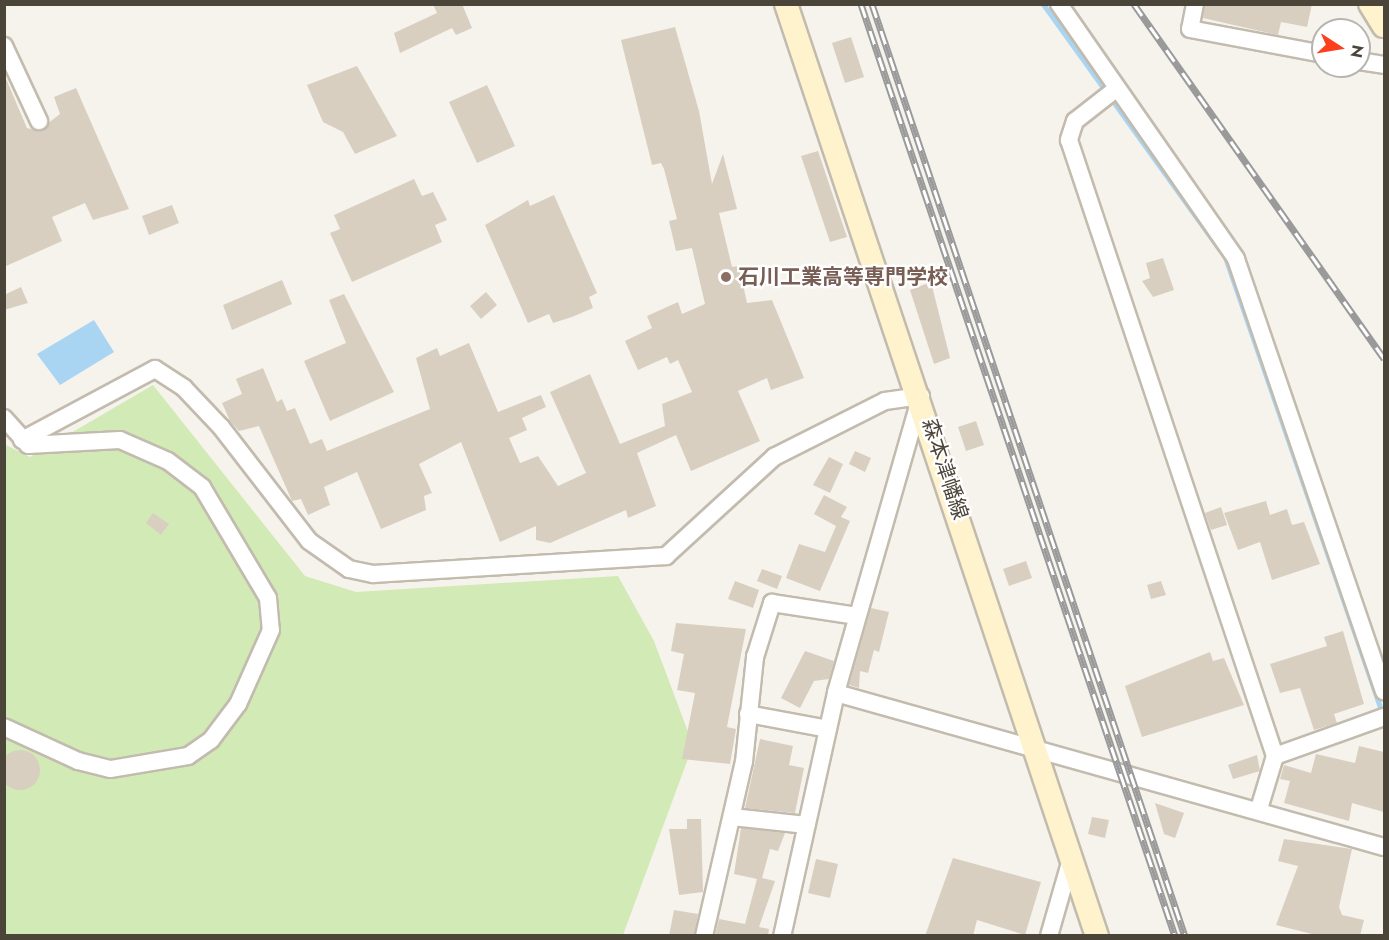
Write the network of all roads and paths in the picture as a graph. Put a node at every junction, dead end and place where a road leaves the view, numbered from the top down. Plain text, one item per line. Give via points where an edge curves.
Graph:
1 (786, 4) edge
2 (1059, 4) edge
3 (1195, 4) edge
4 (1370, 4) edge
5 (1384, 26) edge
6 (4, 46) edge
7 (1311, 52) edge
8 (1109, 94) dead end
9 (39, 121) dead end
10 (921, 396) junction
11 (4, 418) edge
12 (22, 440) junction
13 (857, 616) junction
14 (1384, 691) edge
15 (836, 693) junction
16 (748, 714) junction
17 (1379, 720) edge
18 (4, 728) edge
19 (828, 729) junction
20 (1039, 750) junction
21 (1275, 756) junction
22 (1259, 809) junction
23 (732, 817) junction
24 (807, 825) junction
25 (1384, 847) edge
26 (1073, 853) junction
27 (704, 936) edge
28 (782, 936) edge
29 (1049, 936) edge
30 (1097, 936) edge

1 - 10 main road, 森本津幡線
2 - 14 street via 1236,259
3 - 7 street via 1190,29
4 - 5 main road
6 - 9 street
8 - 21 street via 1075,121 1069,140
10 - 12 street via 885,401 774,457 666,556 373,574 349,569 309,541 228,435 184,388 155,369
10 - 13 street
10 - 20 main road, 森本津幡線
11 - 12 street
12 - 18 street via 27,445 120,440 168,461 202,487 268,598 271,630 238,704 211,740 188,756 110,769 78,761
13 - 15 street
13 - 16 street via 772,603 754,657
15 - 19 street
15 - 20 street
16 - 19 street
16 - 23 street
17 - 21 street
19 - 24 street
20 - 22 street
20 - 26 main road, 森本津幡線
21 - 22 street
22 - 25 street
23 - 24 street
23 - 27 street
24 - 28 street
26 - 29 street
26 - 30 main road, 森本津幡線

